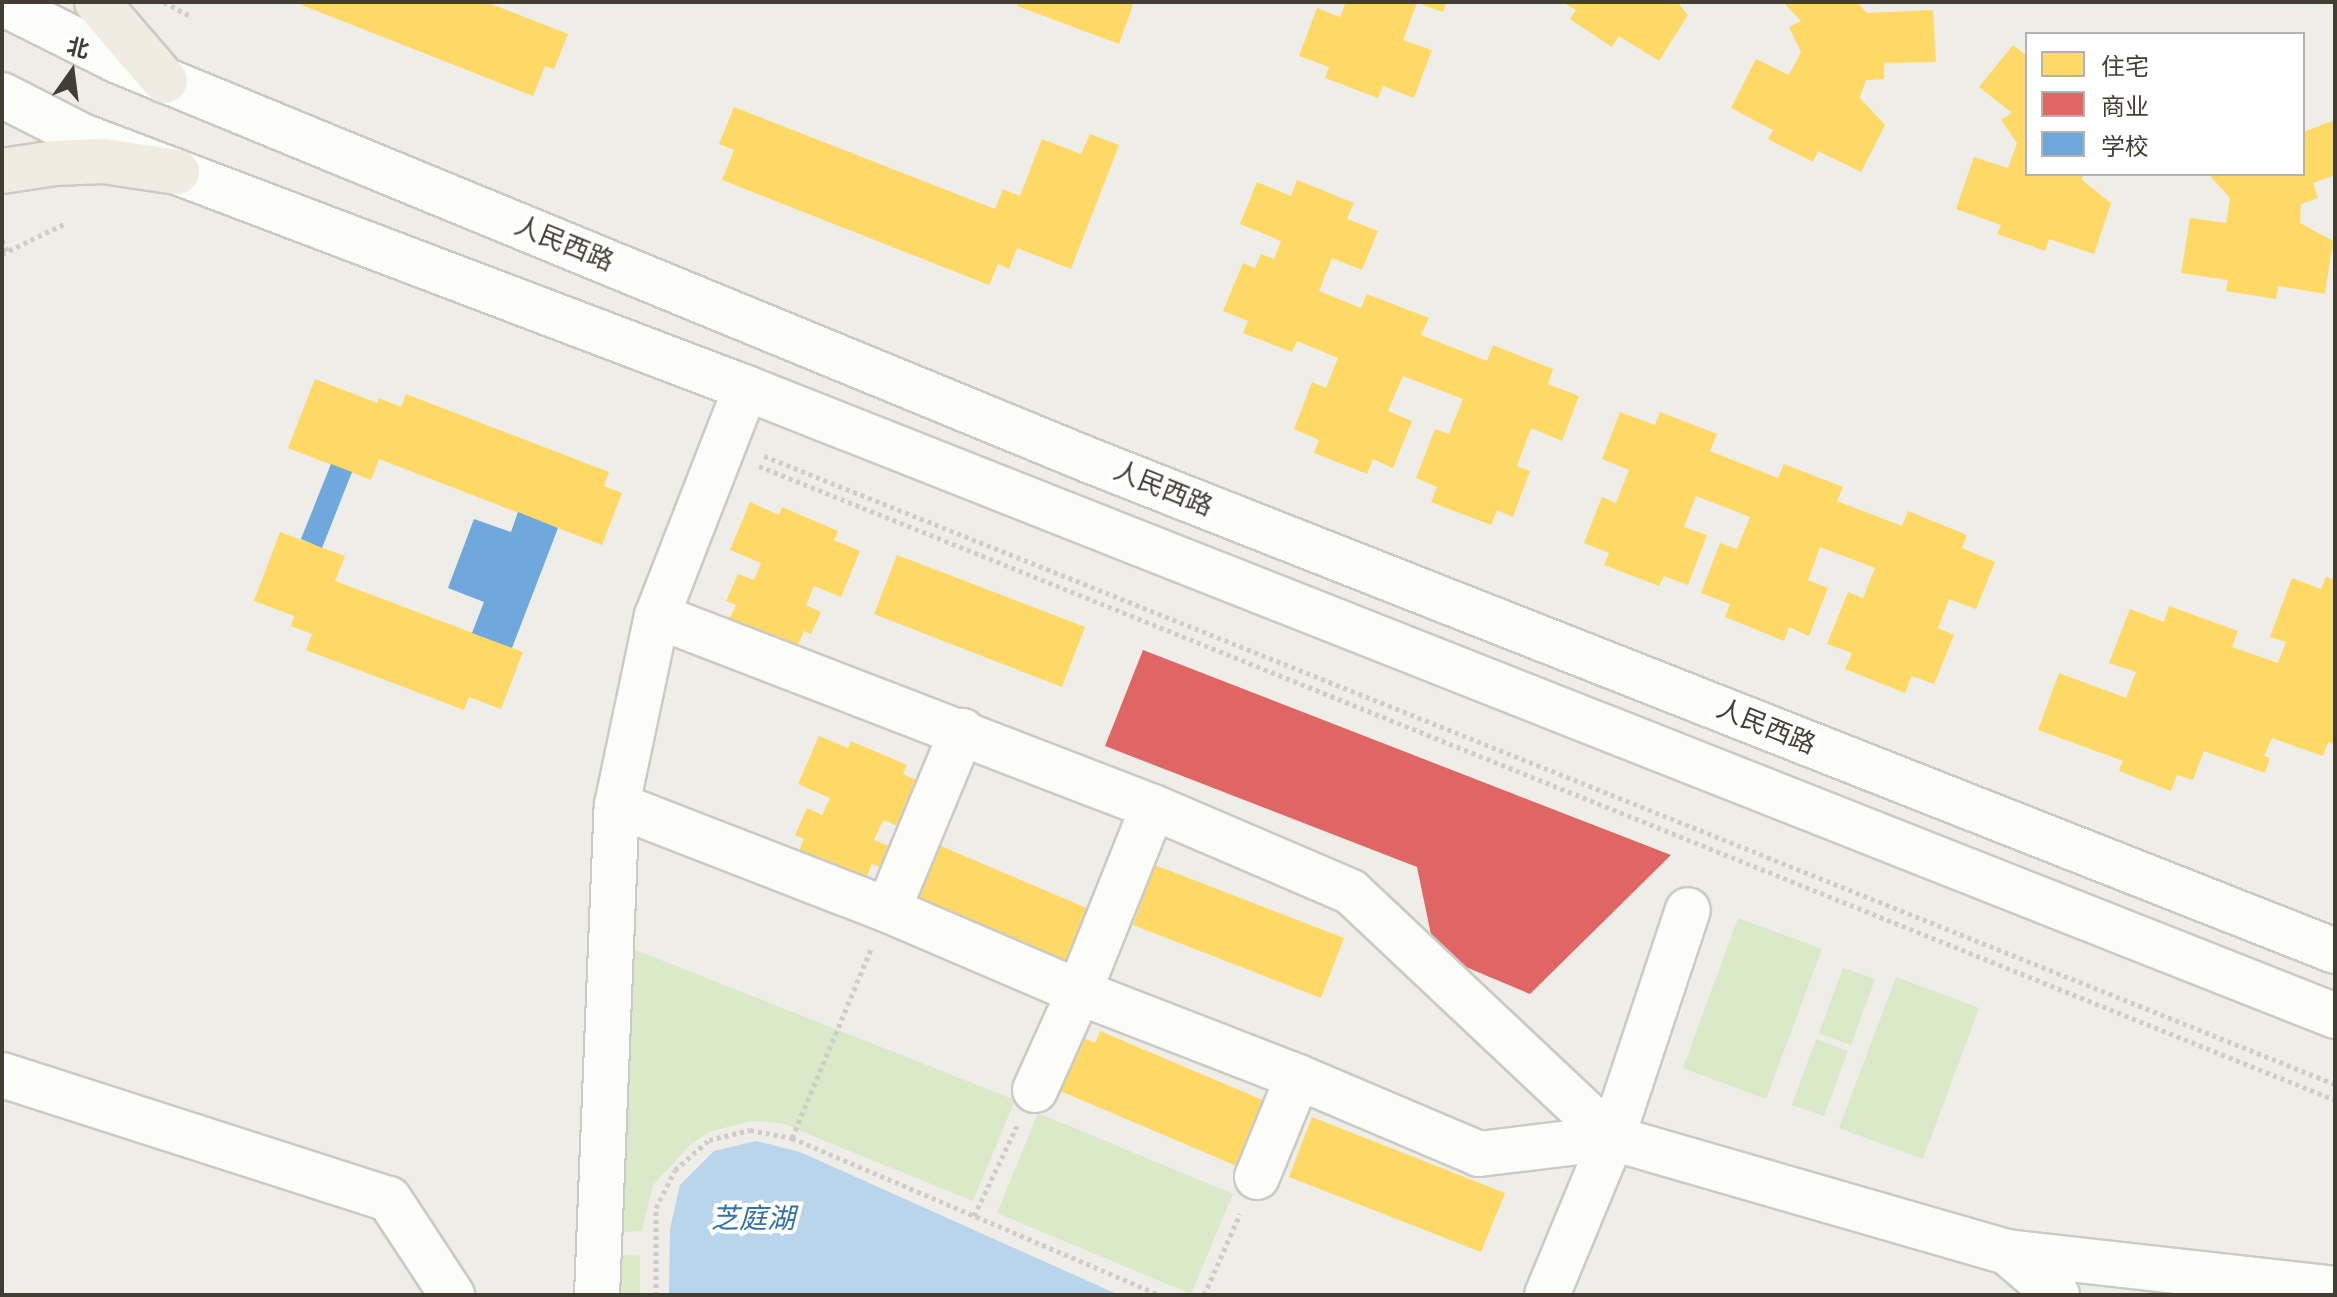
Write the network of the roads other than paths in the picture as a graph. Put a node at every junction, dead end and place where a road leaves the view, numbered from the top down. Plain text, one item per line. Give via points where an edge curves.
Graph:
1 (97, 2) edge
2 (2, 3) edge
3 (165, 81) junction
4 (2, 95) edge
5 (2, 171) edge
6 (177, 172) junction
7 (746, 388) junction
8 (657, 616) junction
9 (962, 731) junction
10 (617, 805) junction
11 (1153, 807) junction
12 (888, 910) junction
13 (1688, 910) dead end
14 (2329, 937) edge
15 (1079, 992) junction
16 (2295, 1000) junction
17 (2335, 1016) edge
18 (2, 1075) edge
19 (1298, 1077) junction
20 (1035, 1090) road end
21 (1612, 1138) junction
22 (1257, 1177) road end
23 (2007, 1252) junction
24 (2335, 1289) edge
25 (452, 1295) edge
26 (597, 1295) edge
27 (1547, 1295) edge
28 (2057, 1295) edge

1 - 3 main road
2 - 3 street, 人民西路
3 - 14 street, 人民西路 via 1106,467
4 - 6 street via 82,136
5 - 6 main road via 103,161
6 - 7 street
7 - 8 street
7 - 16 street
8 - 9 street
8 - 10 street
9 - 11 street
9 - 12 street
10 - 12 street
10 - 26 street
11 - 15 street
11 - 21 street via 1351,892
12 - 15 street
13 - 21 street
14 - 16 street
15 - 19 street
15 - 20 street
16 - 17 street
18 - 25 street via 389,1199
19 - 21 street via 1479,1154
19 - 22 street
21 - 23 street
21 - 27 street
23 - 24 street
23 - 28 street

